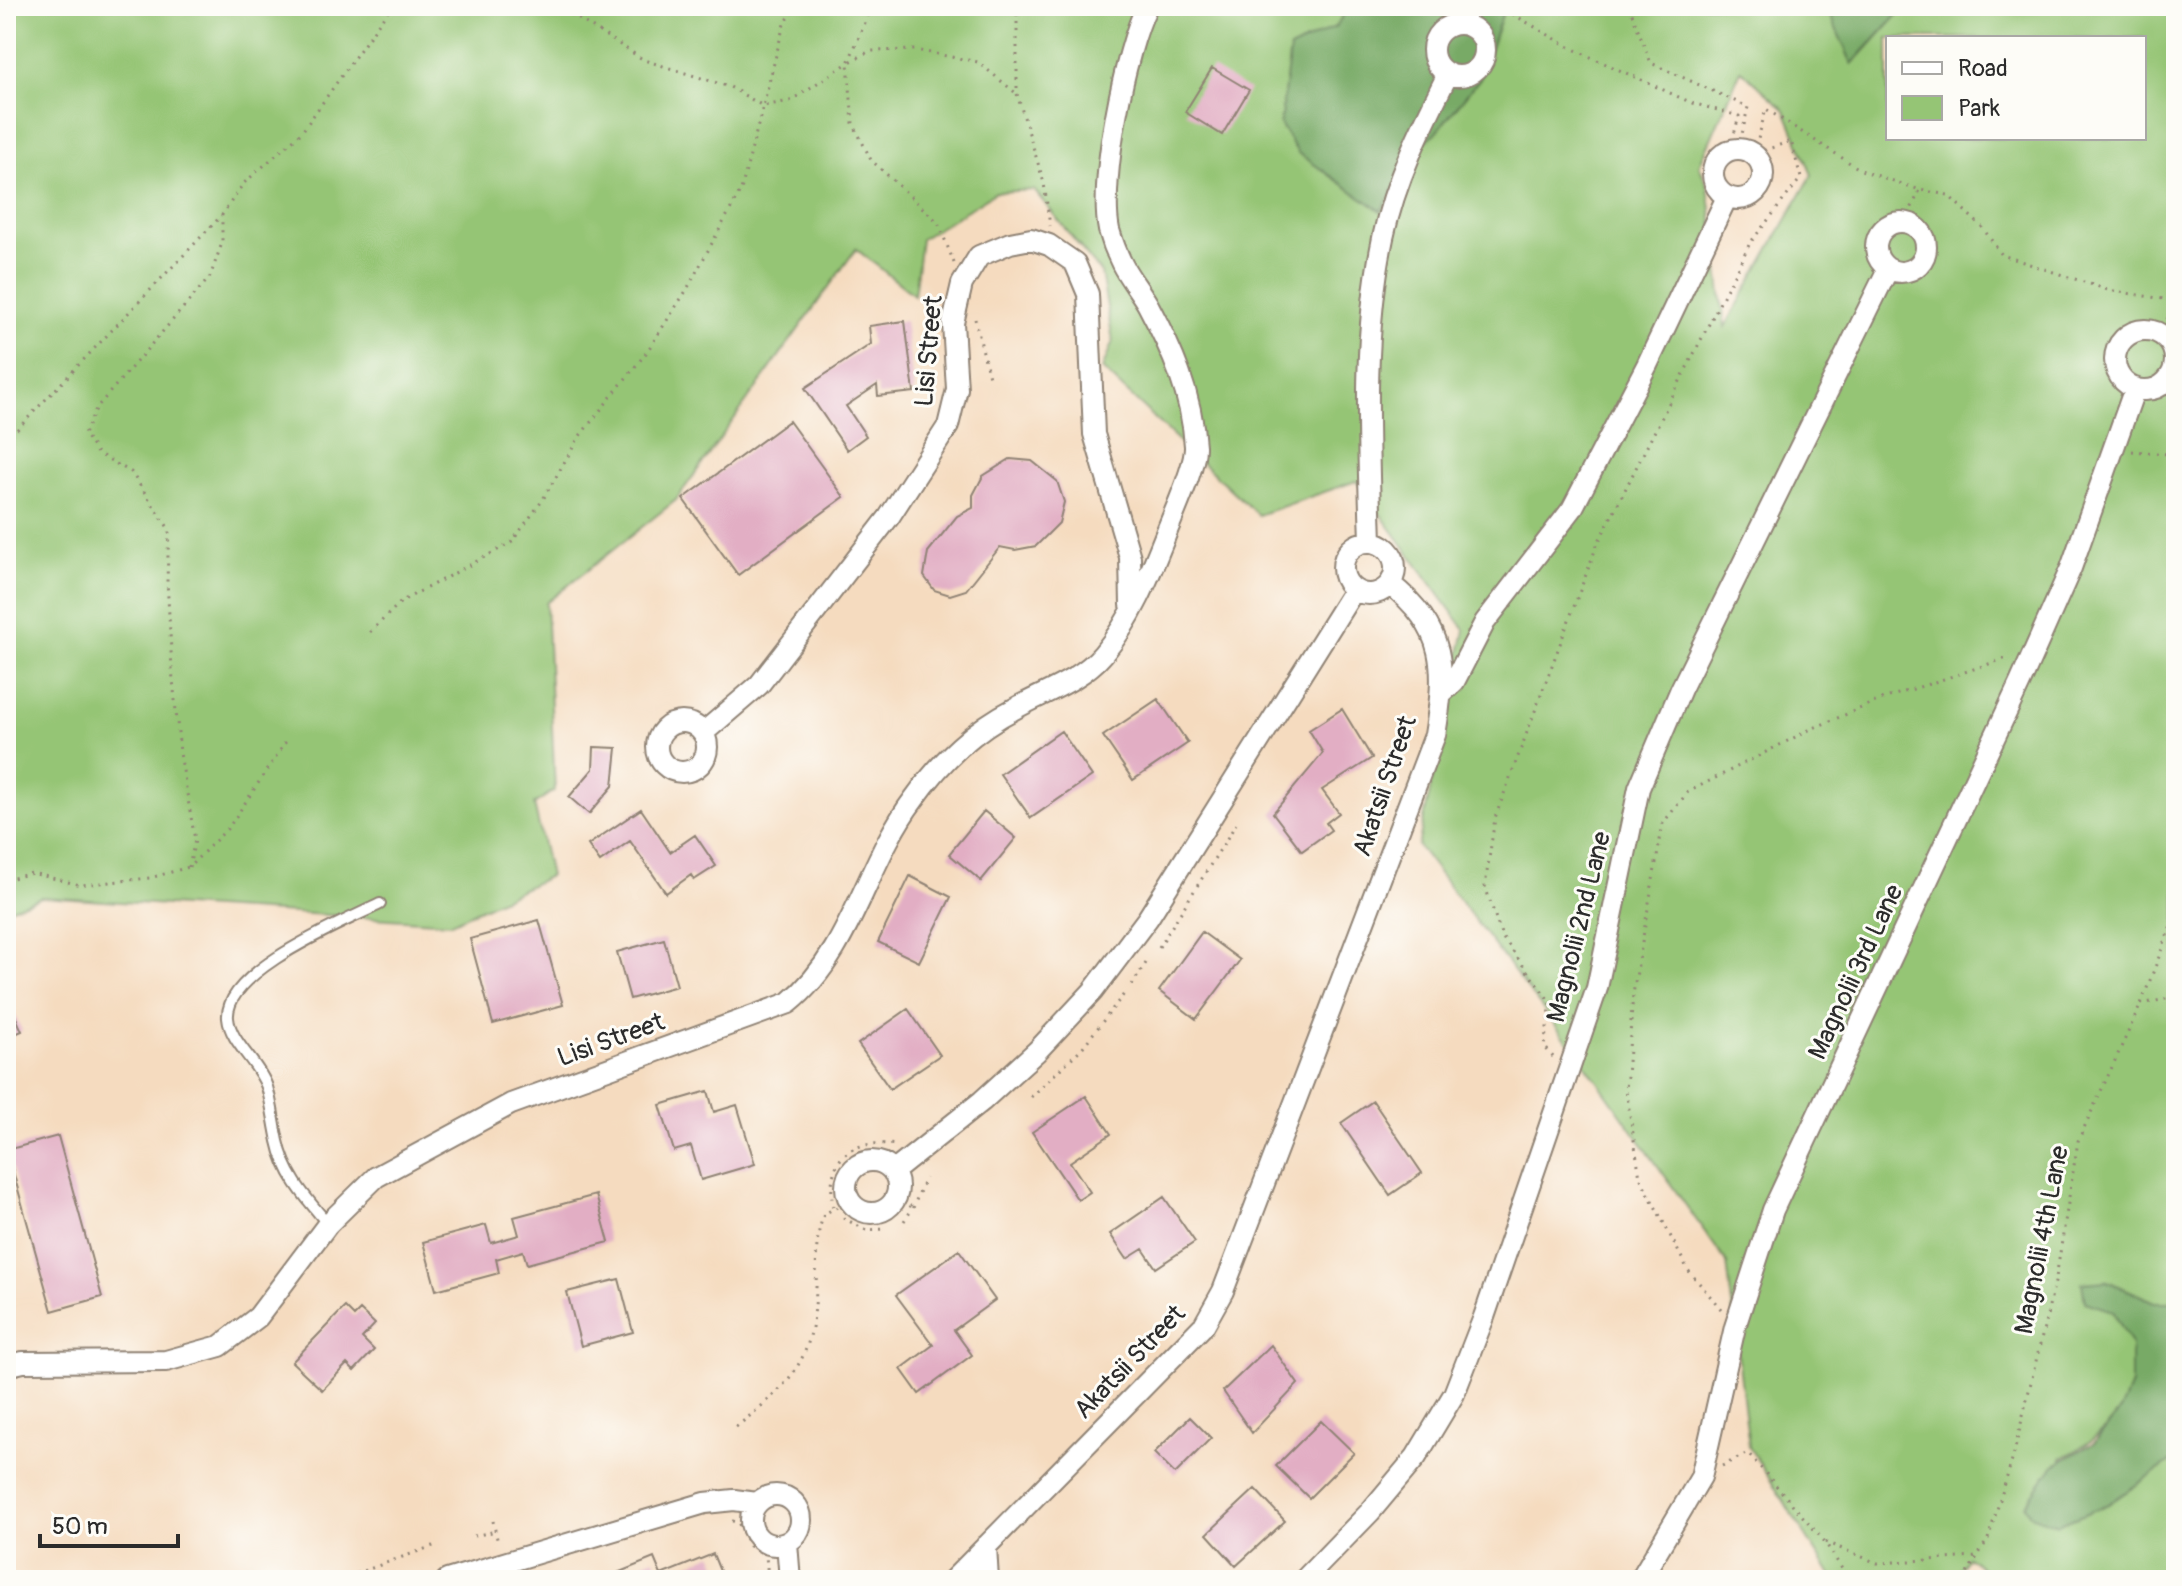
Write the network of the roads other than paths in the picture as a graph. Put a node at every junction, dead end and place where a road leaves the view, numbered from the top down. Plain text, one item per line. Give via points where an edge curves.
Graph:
1 (1147, 6) edge
2 (1469, 16) edge
3 (1448, 74) junction
4 (1727, 197) junction
5 (1888, 269) junction
6 (2135, 388) junction
7 (1371, 542) junction
8 (1390, 584) junction
9 (1354, 590) junction
10 (1131, 610) junction
11 (1442, 693) junction
12 (703, 733) dead end
13 (380, 904) dead end
14 (893, 1172) junction
15 (328, 1224) junction
16 (6, 1366) edge
17 (757, 1503) junction
18 (787, 1543) junction
19 (986, 1546) junction
20 (447, 1580) edge
21 (790, 1580) edge
22 (953, 1580) edge
23 (988, 1580) edge
24 (1304, 1580) edge
25 (1640, 1580) edge

1 - 10 street, Lisi Street via 1137,27 1107,196 1109,231 1188,393 1196,451 1143,593
2 - 3 street via 1434,41 1437,64
2 - 3 street via 1480,35 1483,59 1465,76
3 - 7 street via 1408,157 1384,235 1373,300 1367,404
4 - 4 street via 1715,185 1713,168 1723,154 1741,151 1763,168 1762,184 1751,197
4 - 11 street via 1572,509 1485,622 1454,682
5 - 5 street via 1877,255 1877,238 1888,225 1905,222 1923,236 1923,259 1904,272
5 - 24 street, Magnolii 2nd Lane via 1681,689 1639,788 1597,988 1454,1394 1407,1468
6 - 6 street via 2116,367 2117,348 2139,330 2158,333 2172,347 2174,367 2163,384
6 - 25 street, Magnolii 3rd Lane via 2071,568 1773,1210 1735,1327 1701,1477
7 - 8 street via 1393,557
7 - 9 street via 1353,547 1347,555 1344,574
8 - 9 street via 1369,594
8 - 11 street, Akatsii Street via 1415,603 1427,623 1439,653
9 - 14 street via 1148,918 1093,991 982,1101
10 - 12 street, Lisi Street via 1130,557 1094,434 1088,294 1075,263 1031,239 979,256 962,284 953,323 957,389 948,426 889,517 759,685
10 - 15 street, Lisi Street via 1102,656 1070,681 958,744 885,841 842,936 813,984 789,1003 511,1104 376,1177
11 - 19 street, Akatsii Street via 1435,735 1215,1308
13 - 15 lane via 284,953 235,991 227,1015 230,1028 263,1074 285,1164
14 - 14 street via 898,1187 886,1208 842,1208 854,1168 870,1161
15 - 16 street, Lisi Street via 258,1317 220,1346 166,1361
17 - 18 street via 751,1522 756,1535 767,1544
17 - 18 street via 771,1495 794,1502 801,1524
17 - 20 street via 705,1503
18 - 21 street
19 - 22 street, Akatsii Street
19 - 23 street

